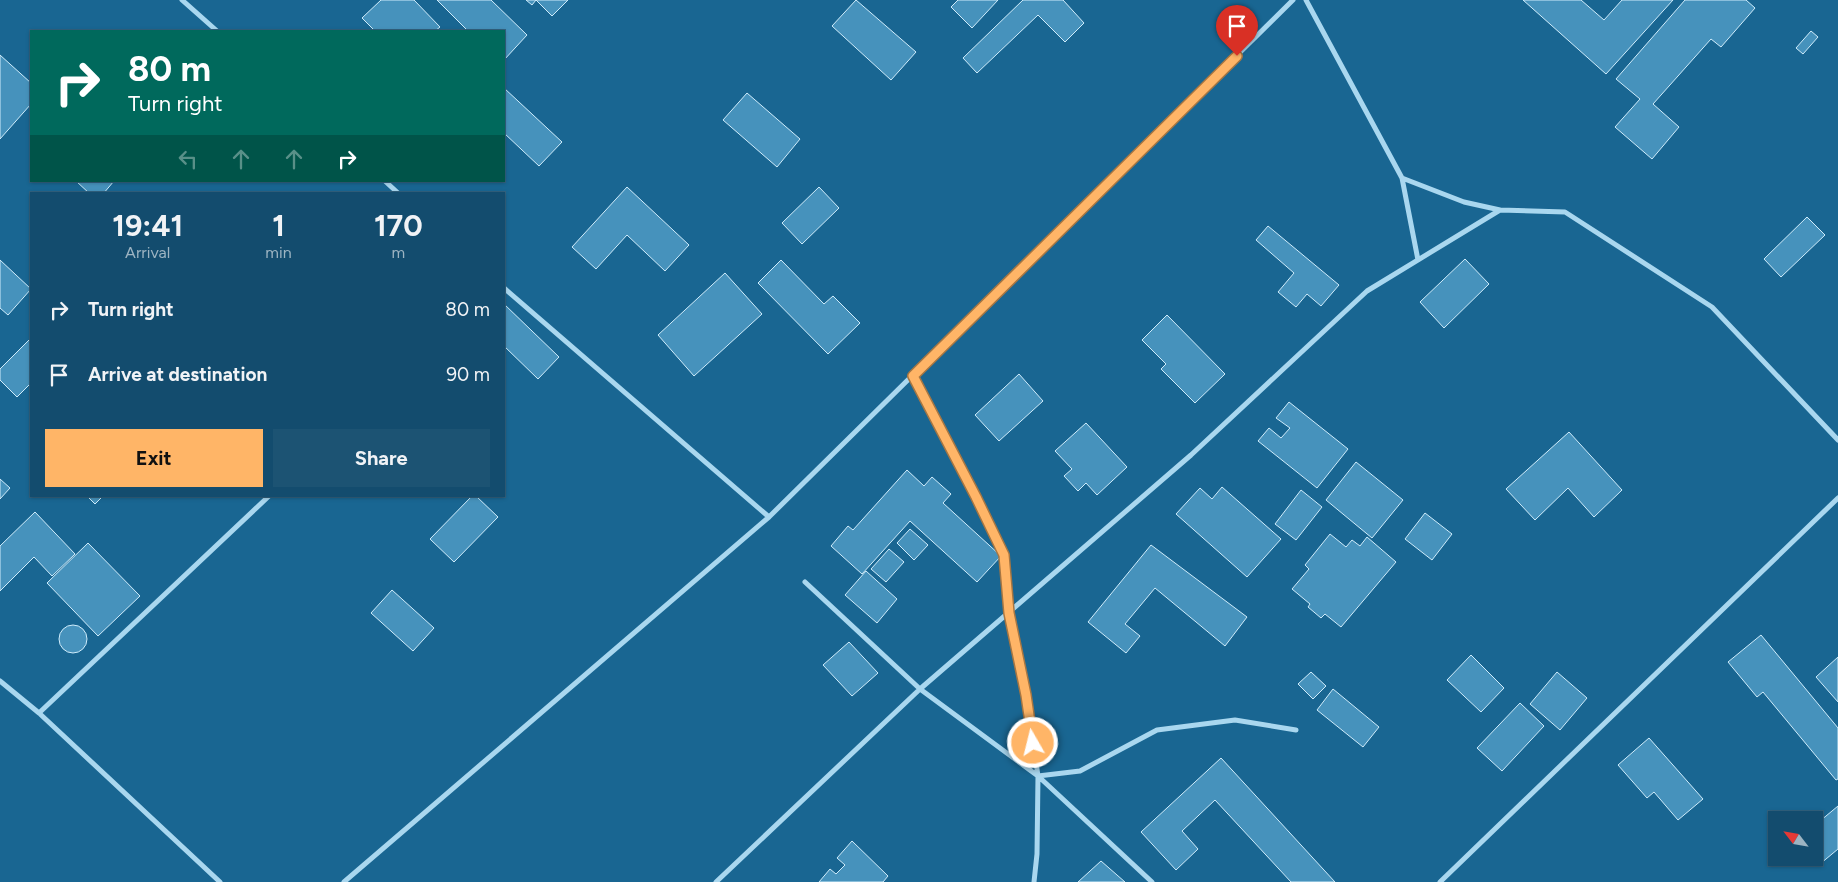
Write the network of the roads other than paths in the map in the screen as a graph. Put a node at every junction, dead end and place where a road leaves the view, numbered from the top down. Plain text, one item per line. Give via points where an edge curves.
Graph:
1 (182, 0) edge
2 (1293, 0) edge
3 (1306, 0) edge
4 (216, 30) edge
5 (1402, 178) junction
6 (386, 182) edge
7 (397, 192) edge
8 (1500, 210) junction
9 (1418, 260) junction
10 (505, 289) edge
11 (913, 376) junction
12 (1838, 440) edge
13 (268, 497) edge
14 (1838, 498) edge
15 (769, 517) junction
16 (805, 582) dead end
17 (1009, 613) junction
18 (0, 681) edge
19 (920, 690) junction
20 (39, 713) junction
21 (1296, 730) dead end
22 (1038, 776) junction
23 (220, 882) edge
24 (344, 882) edge
25 (716, 882) edge
26 (1034, 882) edge
27 (1152, 882) edge
28 (1440, 882) edge

1 - 4 street
2 - 11 street
3 - 5 street
5 - 8 street via 1464,202
5 - 9 street
6 - 7 street
8 - 9 street
8 - 12 street via 1565,212 1712,307
9 - 17 street via 1367,291 1191,455
10 - 15 street
11 - 15 street
11 - 17 street via 1004,555
13 - 20 street
14 - 28 street
15 - 24 street
16 - 19 street
17 - 19 street
17 - 22 street
18 - 20 street
19 - 22 street
19 - 25 street
20 - 23 street
21 - 22 street via 1235,720 1157,730 1080,771
22 - 26 street
22 - 27 street

